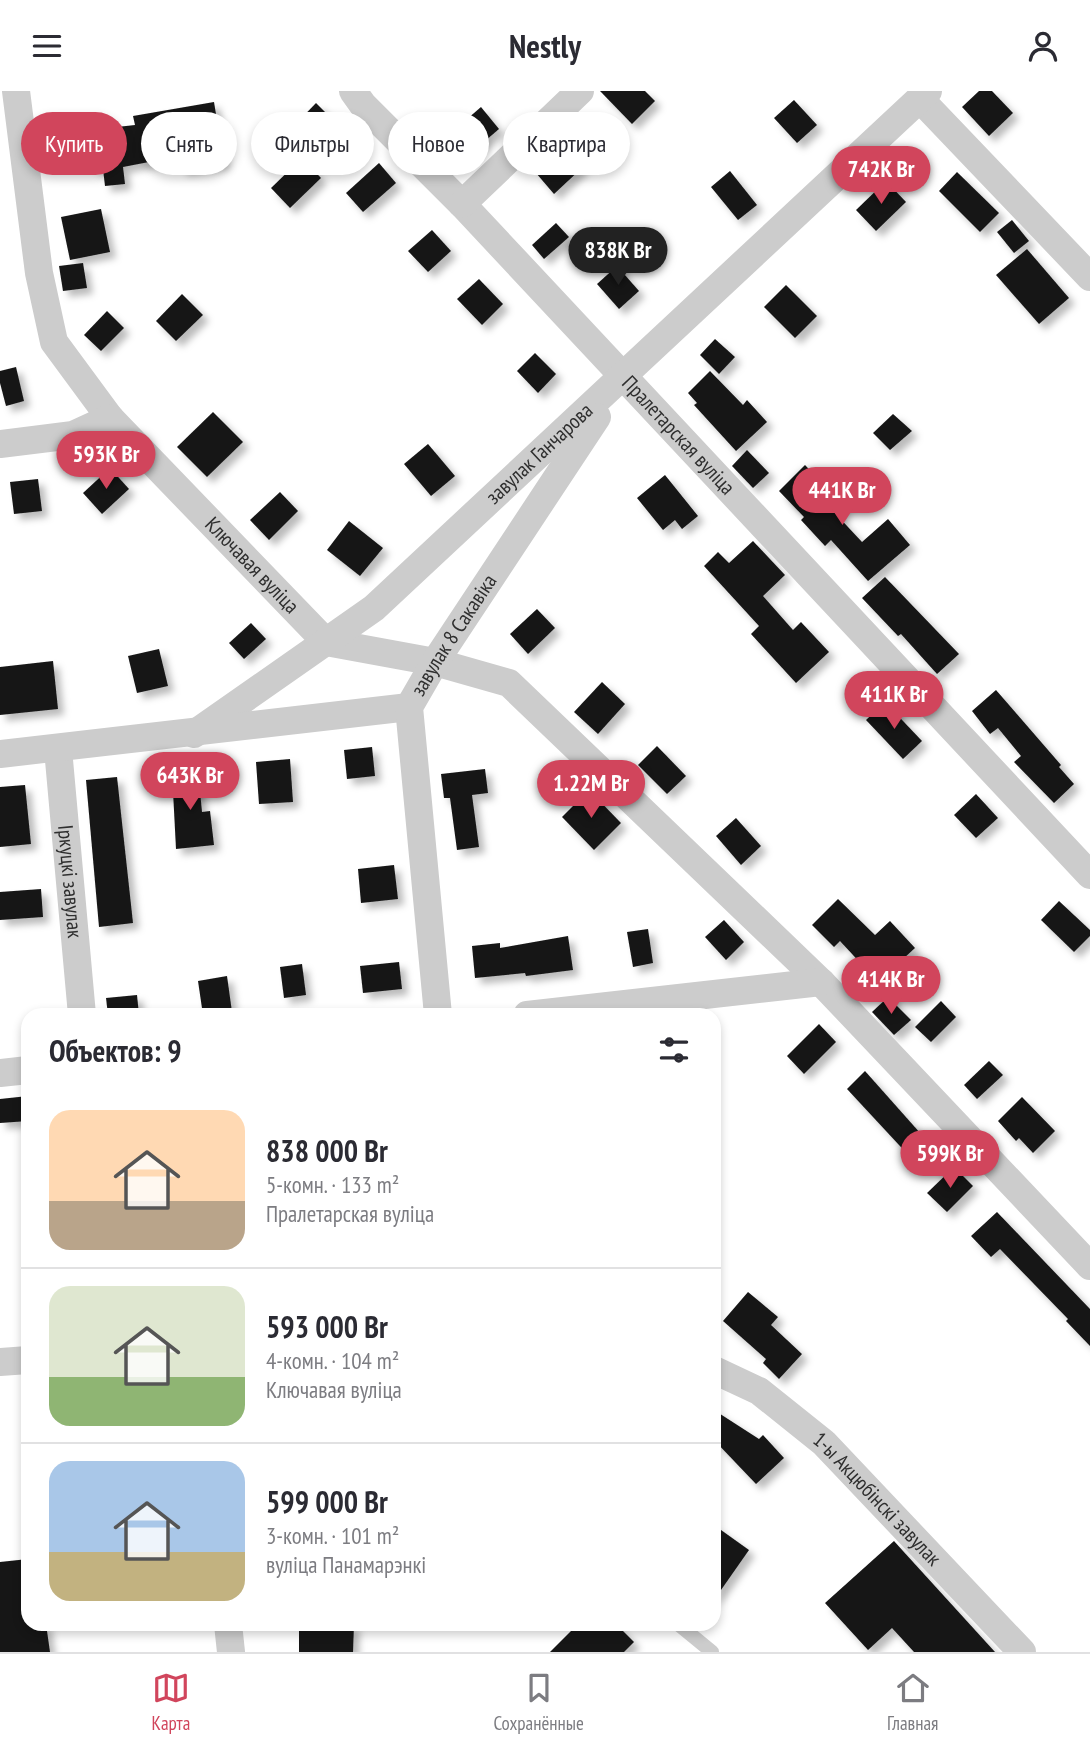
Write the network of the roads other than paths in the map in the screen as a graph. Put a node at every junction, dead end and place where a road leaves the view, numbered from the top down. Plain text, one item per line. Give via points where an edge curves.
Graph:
1 (16, 91) edge
2 (353, 91) edge
3 (580, 91) edge
4 (924, 95) edge
5 (462, 204) junction
6 (1090, 277) edge
7 (623, 377) junction
8 (110, 418) junction
9 (0, 444) edge
10 (326, 642) junction
11 (435, 662) junction
12 (409, 707) junction
13 (194, 734) junction
14 (58, 749) junction
15 (0, 754) edge
16 (1090, 875) edge
17 (821, 982) junction
18 (81, 1008) edge
19 (437, 1008) edge
20 (589, 1008) edge
21 (21, 1071) edge
22 (0, 1073) edge
23 (1090, 1266) edge
24 (21, 1360) edge
25 (0, 1362) edge
26 (721, 1373) edge
27 (229, 1631) edge
28 (686, 1631) edge
29 (231, 1652) edge
30 (712, 1652) edge
31 (1022, 1652) edge

1 - 8 street, Ключавая вуліца via 39,273 54,342
2 - 5 street, Пралетарская вуліца
3 - 5 street
4 - 6 street
4 - 7 street, завулак Ганчарова
5 - 7 street, Пралетарская вуліца
7 - 10 street, завулак Ганчарова via 374,608
7 - 11 street, завулак 8 Сакавіка
7 - 16 street, Пралетарская вуліца
8 - 9 street via 73,435
8 - 10 street, Ключавая вуліца
10 - 11 street
10 - 13 street, завулак Ганчарова
11 - 12 street, завулак 8 Сакавіка
11 - 17 street via 509,683
12 - 13 street
12 - 19 street, завулак 8 Сакавіка
13 - 14 street
14 - 15 street
14 - 18 street, Іркуцкі завулак
17 - 20 street
17 - 23 street
21 - 22 street
24 - 25 street
26 - 31 street, 1-ы Акцюбінскі завулак via 759,1391 824,1443
27 - 29 street
28 - 30 lane

